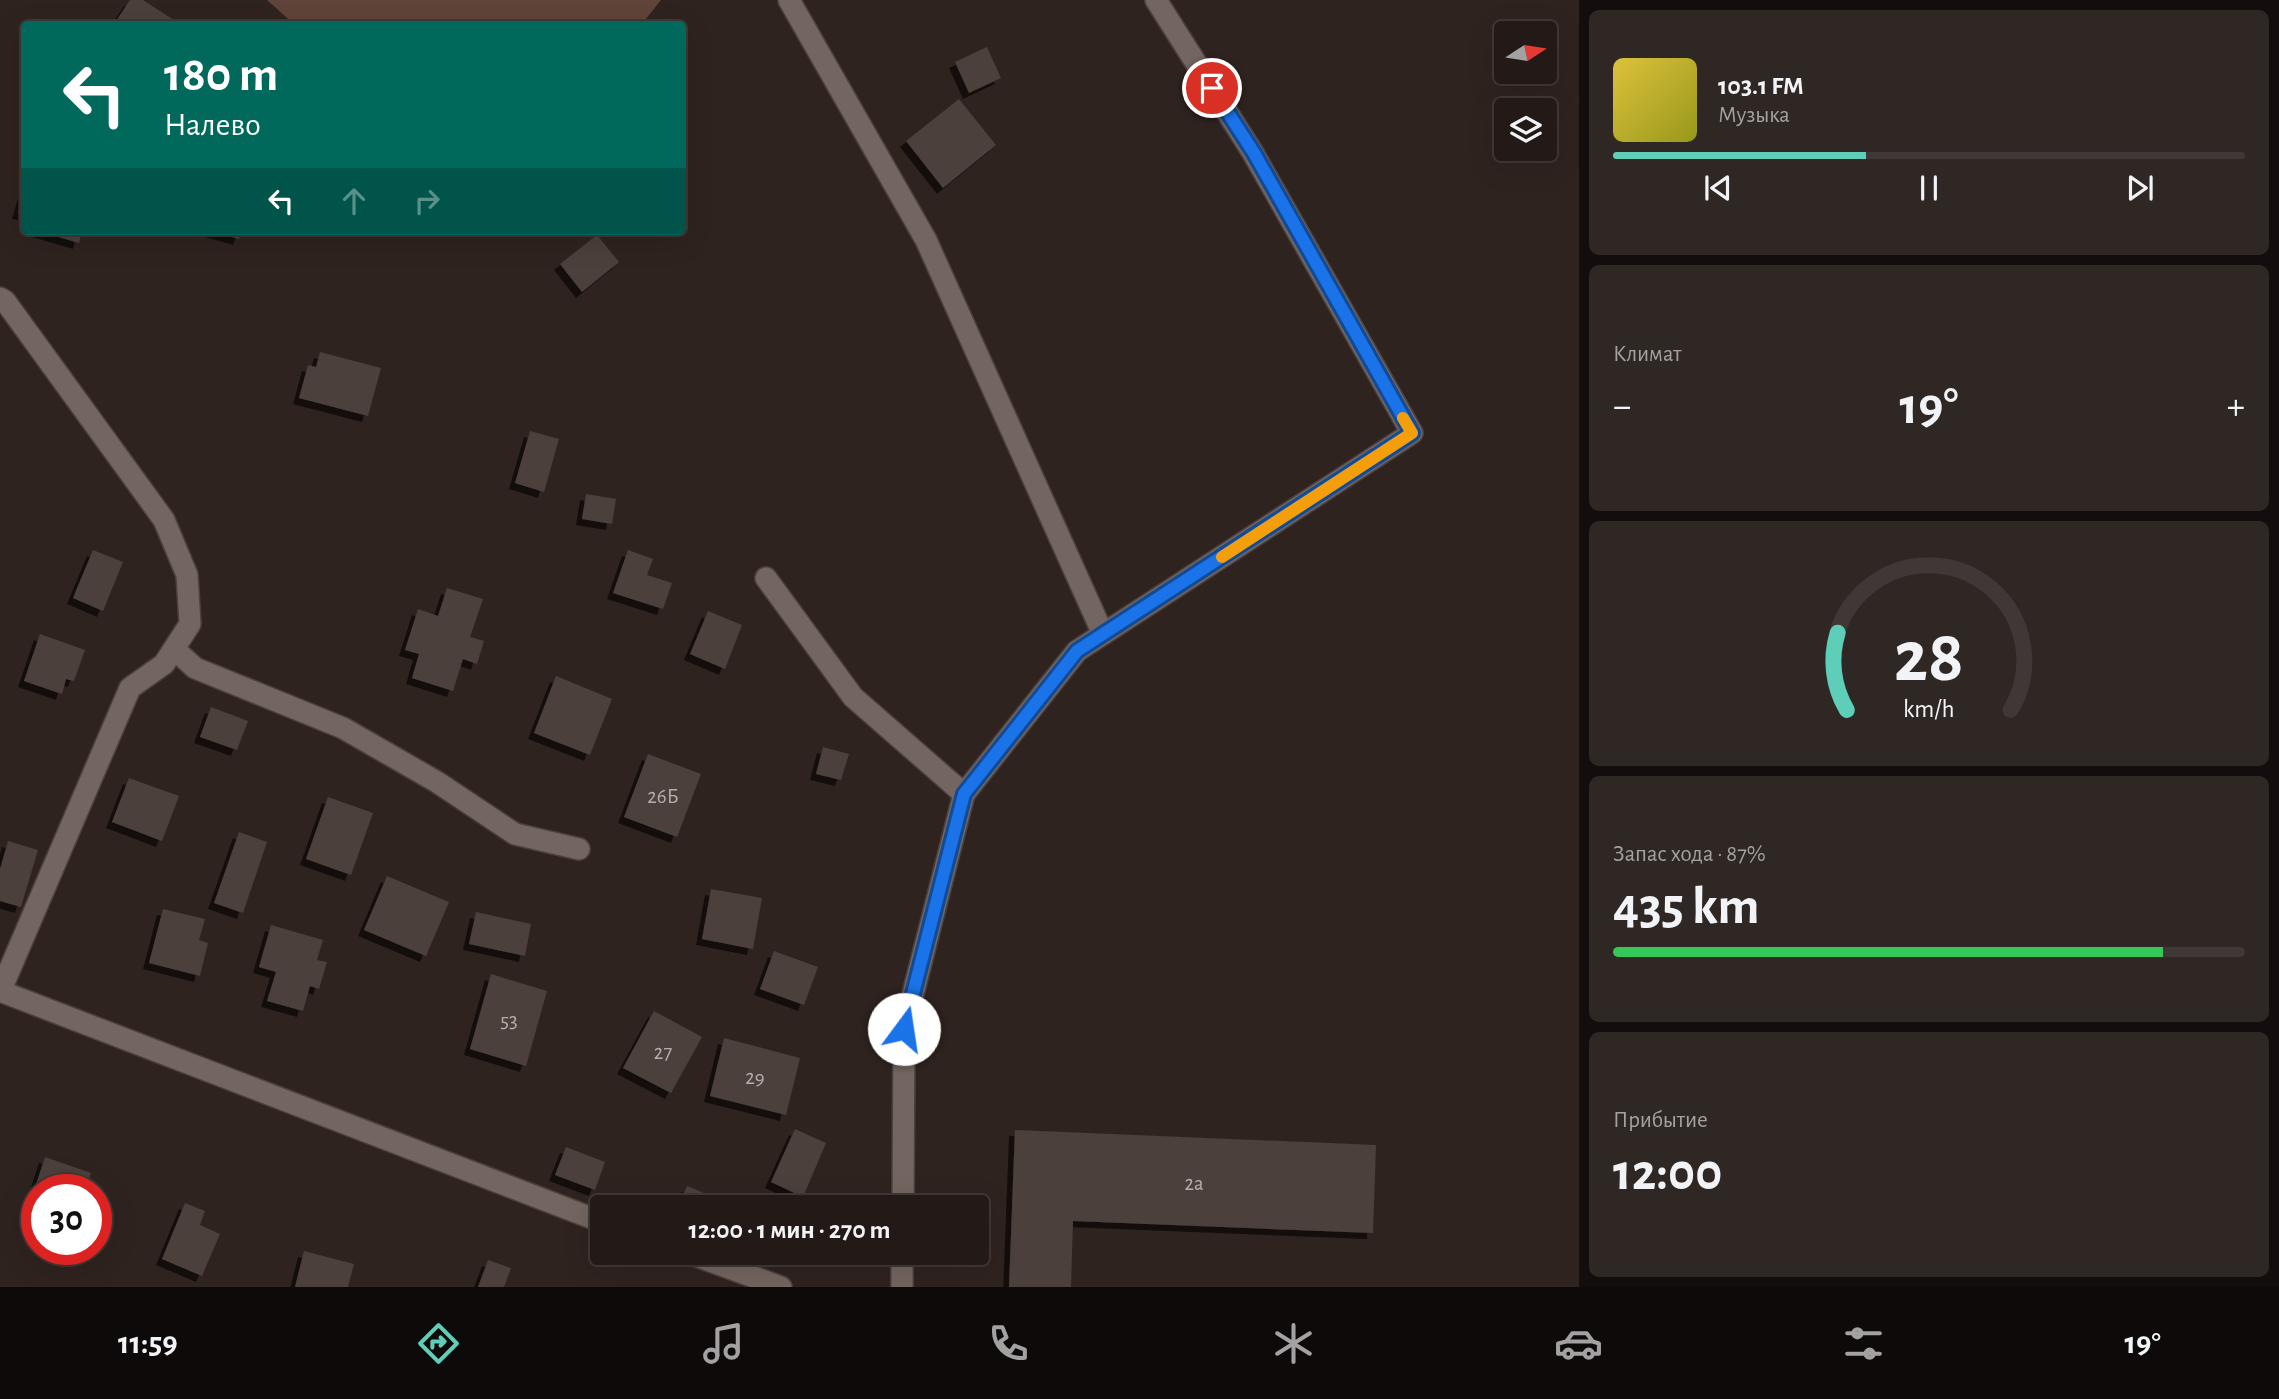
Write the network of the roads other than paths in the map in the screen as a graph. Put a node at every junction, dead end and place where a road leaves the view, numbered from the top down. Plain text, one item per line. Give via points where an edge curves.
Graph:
1 (789, 0) edge
2 (1156, 0) edge
3 (0, 298) edge
4 (766, 578) dead end
5 (1103, 634) junction
6 (174, 649) junction
7 (964, 794) junction
8 (579, 849) dead end
9 (0, 991) edge
10 (903, 1195) edge
11 (590, 1217) edge
12 (721, 1265) edge
13 (902, 1265) edge
14 (781, 1287) edge
15 (902, 1287) edge

1 - 5 street via 926,240
2 - 5 street via 1254,153 1412,433
3 - 6 street via 164,520 187,575 190,624
4 - 7 street via 853,697
5 - 7 street via 1077,651
6 - 8 street via 194,668 343,727 515,834
6 - 9 street via 164,664 130,688
7 - 10 street via 904,1029
9 - 11 street
12 - 14 street
13 - 15 street

